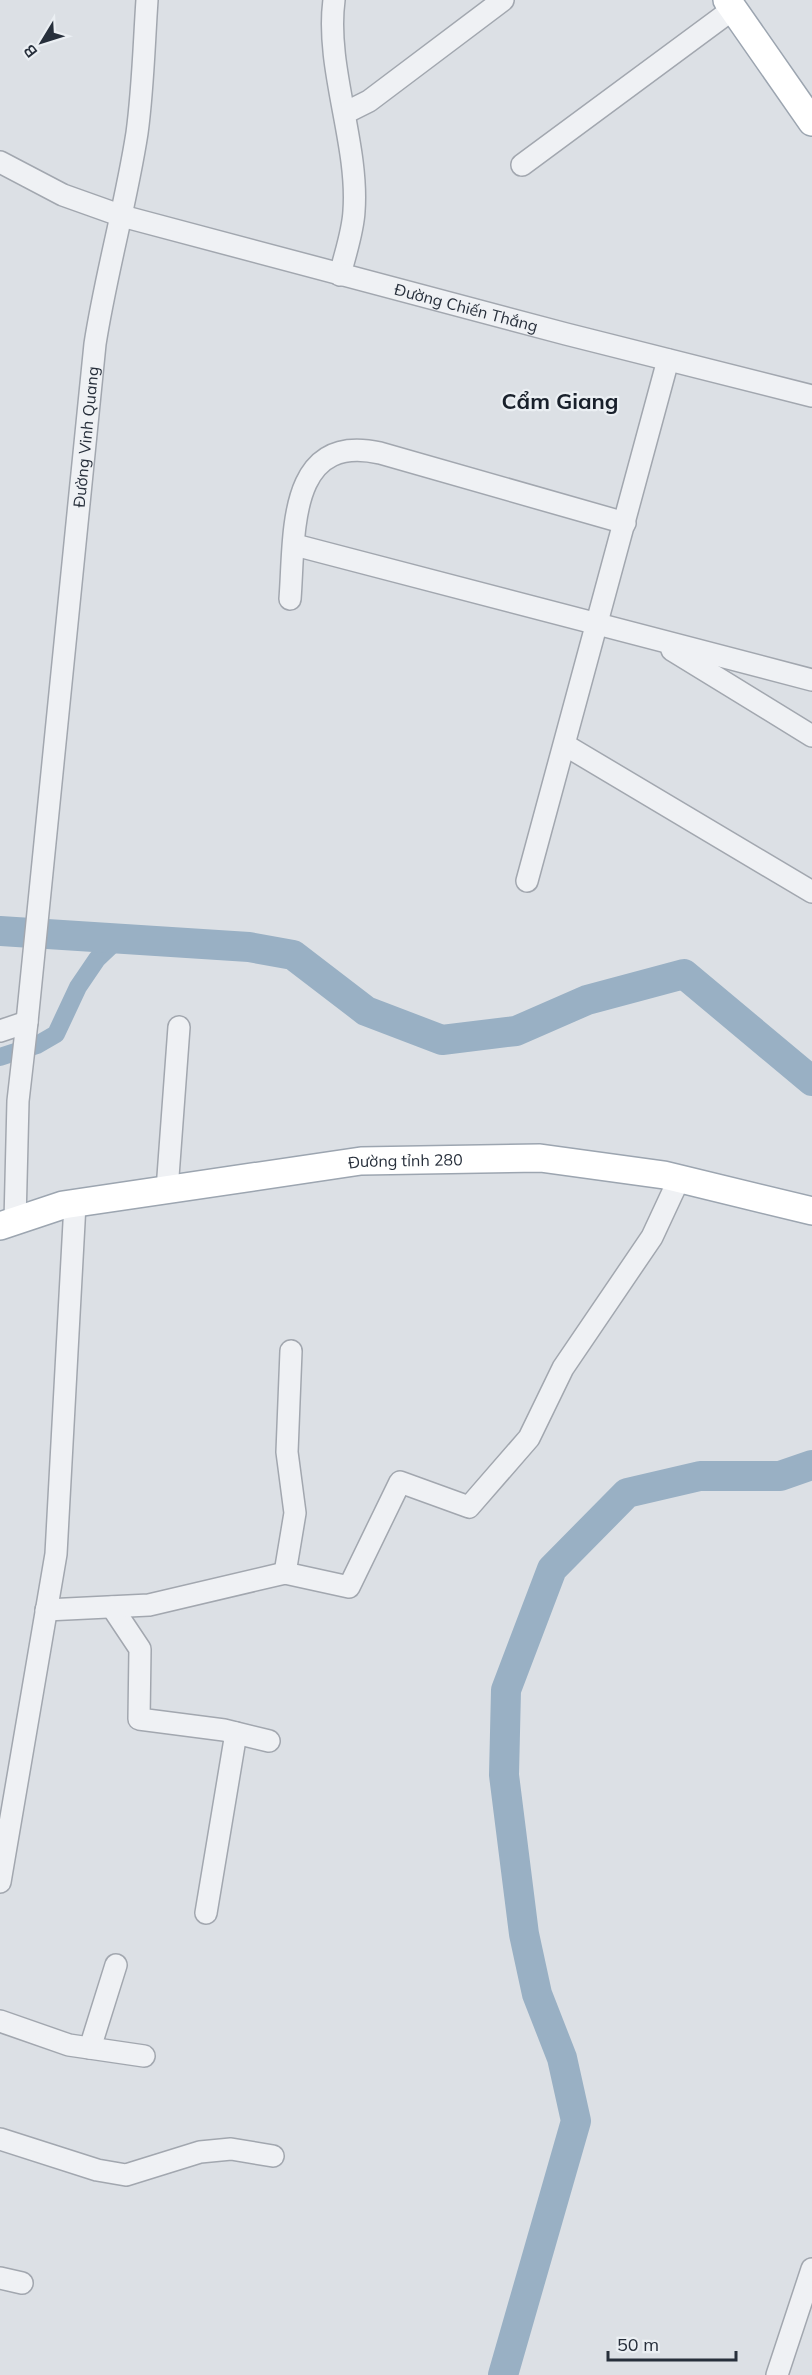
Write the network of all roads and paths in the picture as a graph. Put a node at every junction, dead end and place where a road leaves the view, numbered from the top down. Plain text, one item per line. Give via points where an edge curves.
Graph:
1 (147, 0) edge
2 (334, 0) edge
3 (503, 0) edge
4 (730, 4) edge
5 (345, 113) junction
6 (812, 122) edge
7 (0, 162) edge
8 (522, 165) dead end
9 (122, 216) junction
10 (340, 274) junction
11 (668, 360) junction
12 (812, 396) edge
13 (625, 523) junction
14 (295, 545) junction
15 (290, 599) dead end
16 (598, 625) junction
17 (653, 639) junction
18 (812, 680) edge
19 (812, 736) edge
20 (565, 745) junction
21 (527, 881) dead end
22 (812, 892) edge
23 (27, 1022) junction
24 (179, 1027) dead end
25 (0, 1031) edge
26 (678, 1179) junction
27 (167, 1190) junction
28 (75, 1204) junction
29 (812, 1211) edge
30 (8, 1223) edge
31 (291, 1351) dead end
32 (285, 1574) junction
33 (112, 1607) junction
34 (46, 1610) junction
35 (236, 1733) junction
36 (269, 1741) dead end
37 (0, 1882) edge
38 (206, 1913) dead end
39 (116, 1965) dead end
40 (0, 2021) edge
41 (90, 2048) junction
42 (144, 2056) dead end
43 (0, 2139) edge
44 (273, 2156) dead end
45 (812, 2269) edge
46 (0, 2278) edge
47 (22, 2283) dead end
48 (777, 2375) edge

1 - 9 street, Đường Vinh Quang via 137,131
2 - 5 street via 337,78
3 - 5 street via 369,101
4 - 6 main road
4 - 8 street
5 - 10 street via 354,212
7 - 9 street, Đường Chiến Thắng via 63,195
9 - 10 street, Đường Chiến Thắng
9 - 23 street, Đường Vinh Quang via 104,286 95,344
10 - 11 street, Đường Chiến Thắng
11 - 12 street, Đường Chiến Thắng
11 - 13 street
13 - 14 street via 380,453 348,449 321,462 302,488
13 - 16 street
14 - 15 street
14 - 16 street
16 - 17 street
16 - 20 street
17 - 18 street
17 - 19 street
20 - 21 street
20 - 22 street
23 - 25 street
23 - 30 street, Đường Vinh Quang
24 - 27 street
26 - 27 main road, Đường tỉnh 280 via 540,1158 361,1161
26 - 29 main road, Đường tỉnh 280
26 - 32 street via 652,1237 563,1368 529,1438 469,1507 400,1482 349,1587
27 - 28 main road, Đường tỉnh 280
28 - 30 main road, Đường tỉnh 280
28 - 34 street via 56,1554
31 - 32 street via 286,1452 295,1513
32 - 33 street via 149,1605
33 - 34 street
33 - 35 street via 140,1649 139,1719
34 - 37 street
35 - 36 street
35 - 38 street
39 - 41 street
40 - 41 street
41 - 42 street
43 - 44 street via 126,2175 200,2152 231,2149
45 - 48 street
46 - 47 street

